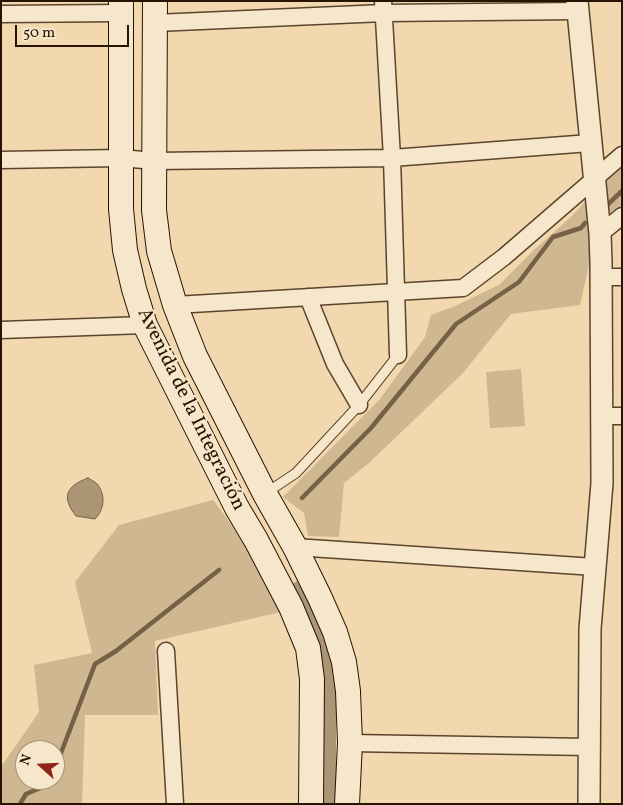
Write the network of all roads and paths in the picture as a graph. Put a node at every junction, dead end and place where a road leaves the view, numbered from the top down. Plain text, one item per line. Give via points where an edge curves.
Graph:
1 (578, 6) edge
2 (121, 7) edge
3 (384, 7) edge
4 (155, 12) edge
5 (1, 14) edge
6 (590, 143) junction
7 (622, 155) edge
8 (120, 158) junction
9 (392, 158) junction
10 (1, 160) edge
11 (155, 161) junction
12 (594, 178) junction
13 (622, 216) edge
14 (600, 234) junction
15 (611, 277) edge
16 (396, 292) junction
17 (308, 297) junction
18 (175, 306) junction
19 (145, 325) junction
20 (1, 330) edge
21 (398, 355) joint
22 (359, 404) junction
23 (612, 416) edge
24 (265, 494) junction
25 (281, 521) junction
26 (256, 540) junction
27 (295, 547) junction
28 (595, 567) junction
29 (166, 651) dead end
30 (350, 743) junction
31 (589, 747) junction
32 (176, 804) edge
33 (311, 804) edge
34 (347, 804) edge
35 (590, 804) edge

1 - 3 street
1 - 6 street
2 - 5 street
2 - 8 main road, Avenida de la Integración
3 - 4 street
3 - 9 street
4 - 11 main road, Avenida de la Integración
6 - 9 street
6 - 12 street
7 - 12 street
8 - 10 street
8 - 11 street
8 - 19 main road, Avenida de la Integración via 126,250
9 - 11 street
9 - 16 street
11 - 18 main road, Avenida de la Integración via 154,210 159,251
12 - 14 street
12 - 16 street via 504,257 462,288
13 - 14 street
14 - 15 street
15 - 23 street
16 - 17 street
16 - 21 street
17 - 18 street
17 - 22 street via 335,364
18 - 24 main road, Avenida de la Integración via 195,356
19 - 20 street
19 - 26 main road, Avenida de la Integración
21 - 22 lane
22 - 24 lane via 296,473
23 - 28 street
24 - 25 main road, Avenida de la Integración
25 - 26 main road
25 - 27 main road, Avenida de la Integración
26 - 33 main road, Avenida de la Integración via 308,648 312,679
27 - 28 street
27 - 30 main road, Avenida de la Integración via 335,632 344,662
28 - 31 street via 590,629
29 - 32 street
30 - 31 street
30 - 34 main road, Avenida de la Integración
31 - 35 street

